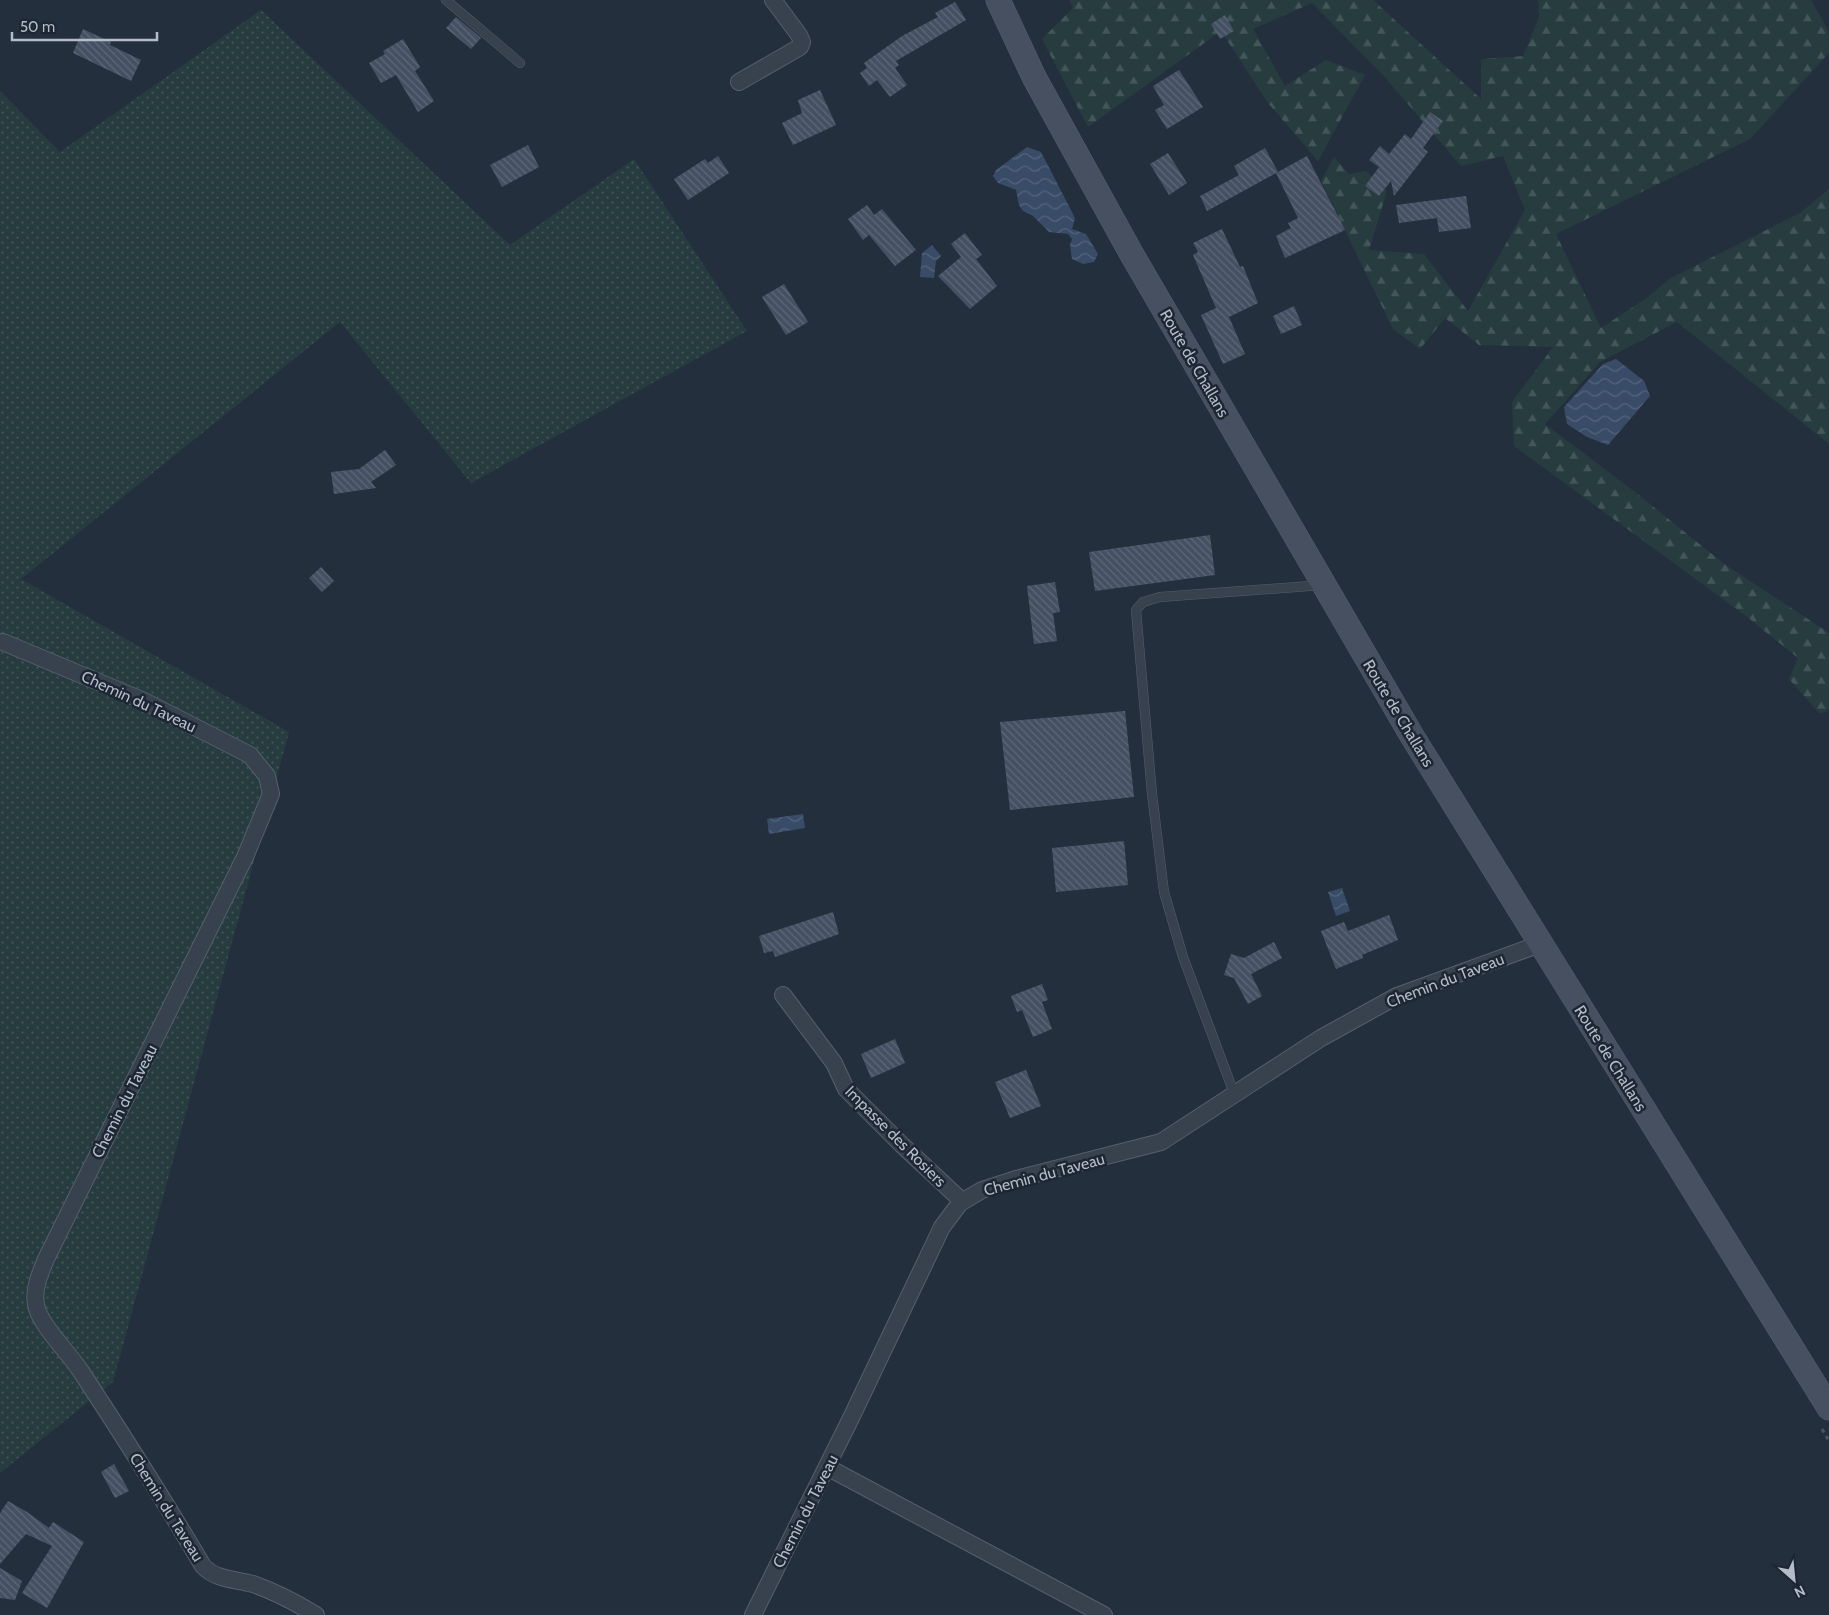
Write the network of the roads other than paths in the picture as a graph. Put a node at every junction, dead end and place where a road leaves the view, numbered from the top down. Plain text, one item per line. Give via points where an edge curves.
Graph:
1 (446, 0) edge
2 (773, 0) edge
3 (998, 0) edge
4 (520, 63) dead end
5 (739, 82) dead end
6 (1323, 585) junction
7 (2, 642) dead end
8 (1540, 944) junction
9 (784, 995) dead end
10 (1234, 1093) junction
11 (962, 1201) junction
12 (1829, 1408) edge
13 (827, 1467) junction
14 (316, 1615) edge
15 (753, 1615) edge
16 (1104, 1615) edge

1 - 4 lane
2 - 5 street via 799,35 800,47
3 - 6 main road, Route de Challans via 1034,77 1131,253
6 - 8 main road, Route de Challans
6 - 10 lane via 1160,597 1143,602 1136,610 1164,892
7 - 14 street, Chemin du Taveau via 144,701 250,755 267,776 270,786 267,806 246,857 47,1257 37,1284 36,1304 47,1326 79,1368 210,1574 287,1597
8 - 10 street, Chemin du Taveau via 1396,996
8 - 12 main road, Route de Challans
9 - 11 street, Impasse des Rosiers via 834,1063 846,1089
10 - 11 street, Chemin du Taveau via 1161,1142 1016,1179 982,1190
11 - 13 street, Chemin du Taveau via 942,1227
13 - 15 street, Chemin du Taveau
13 - 16 street

